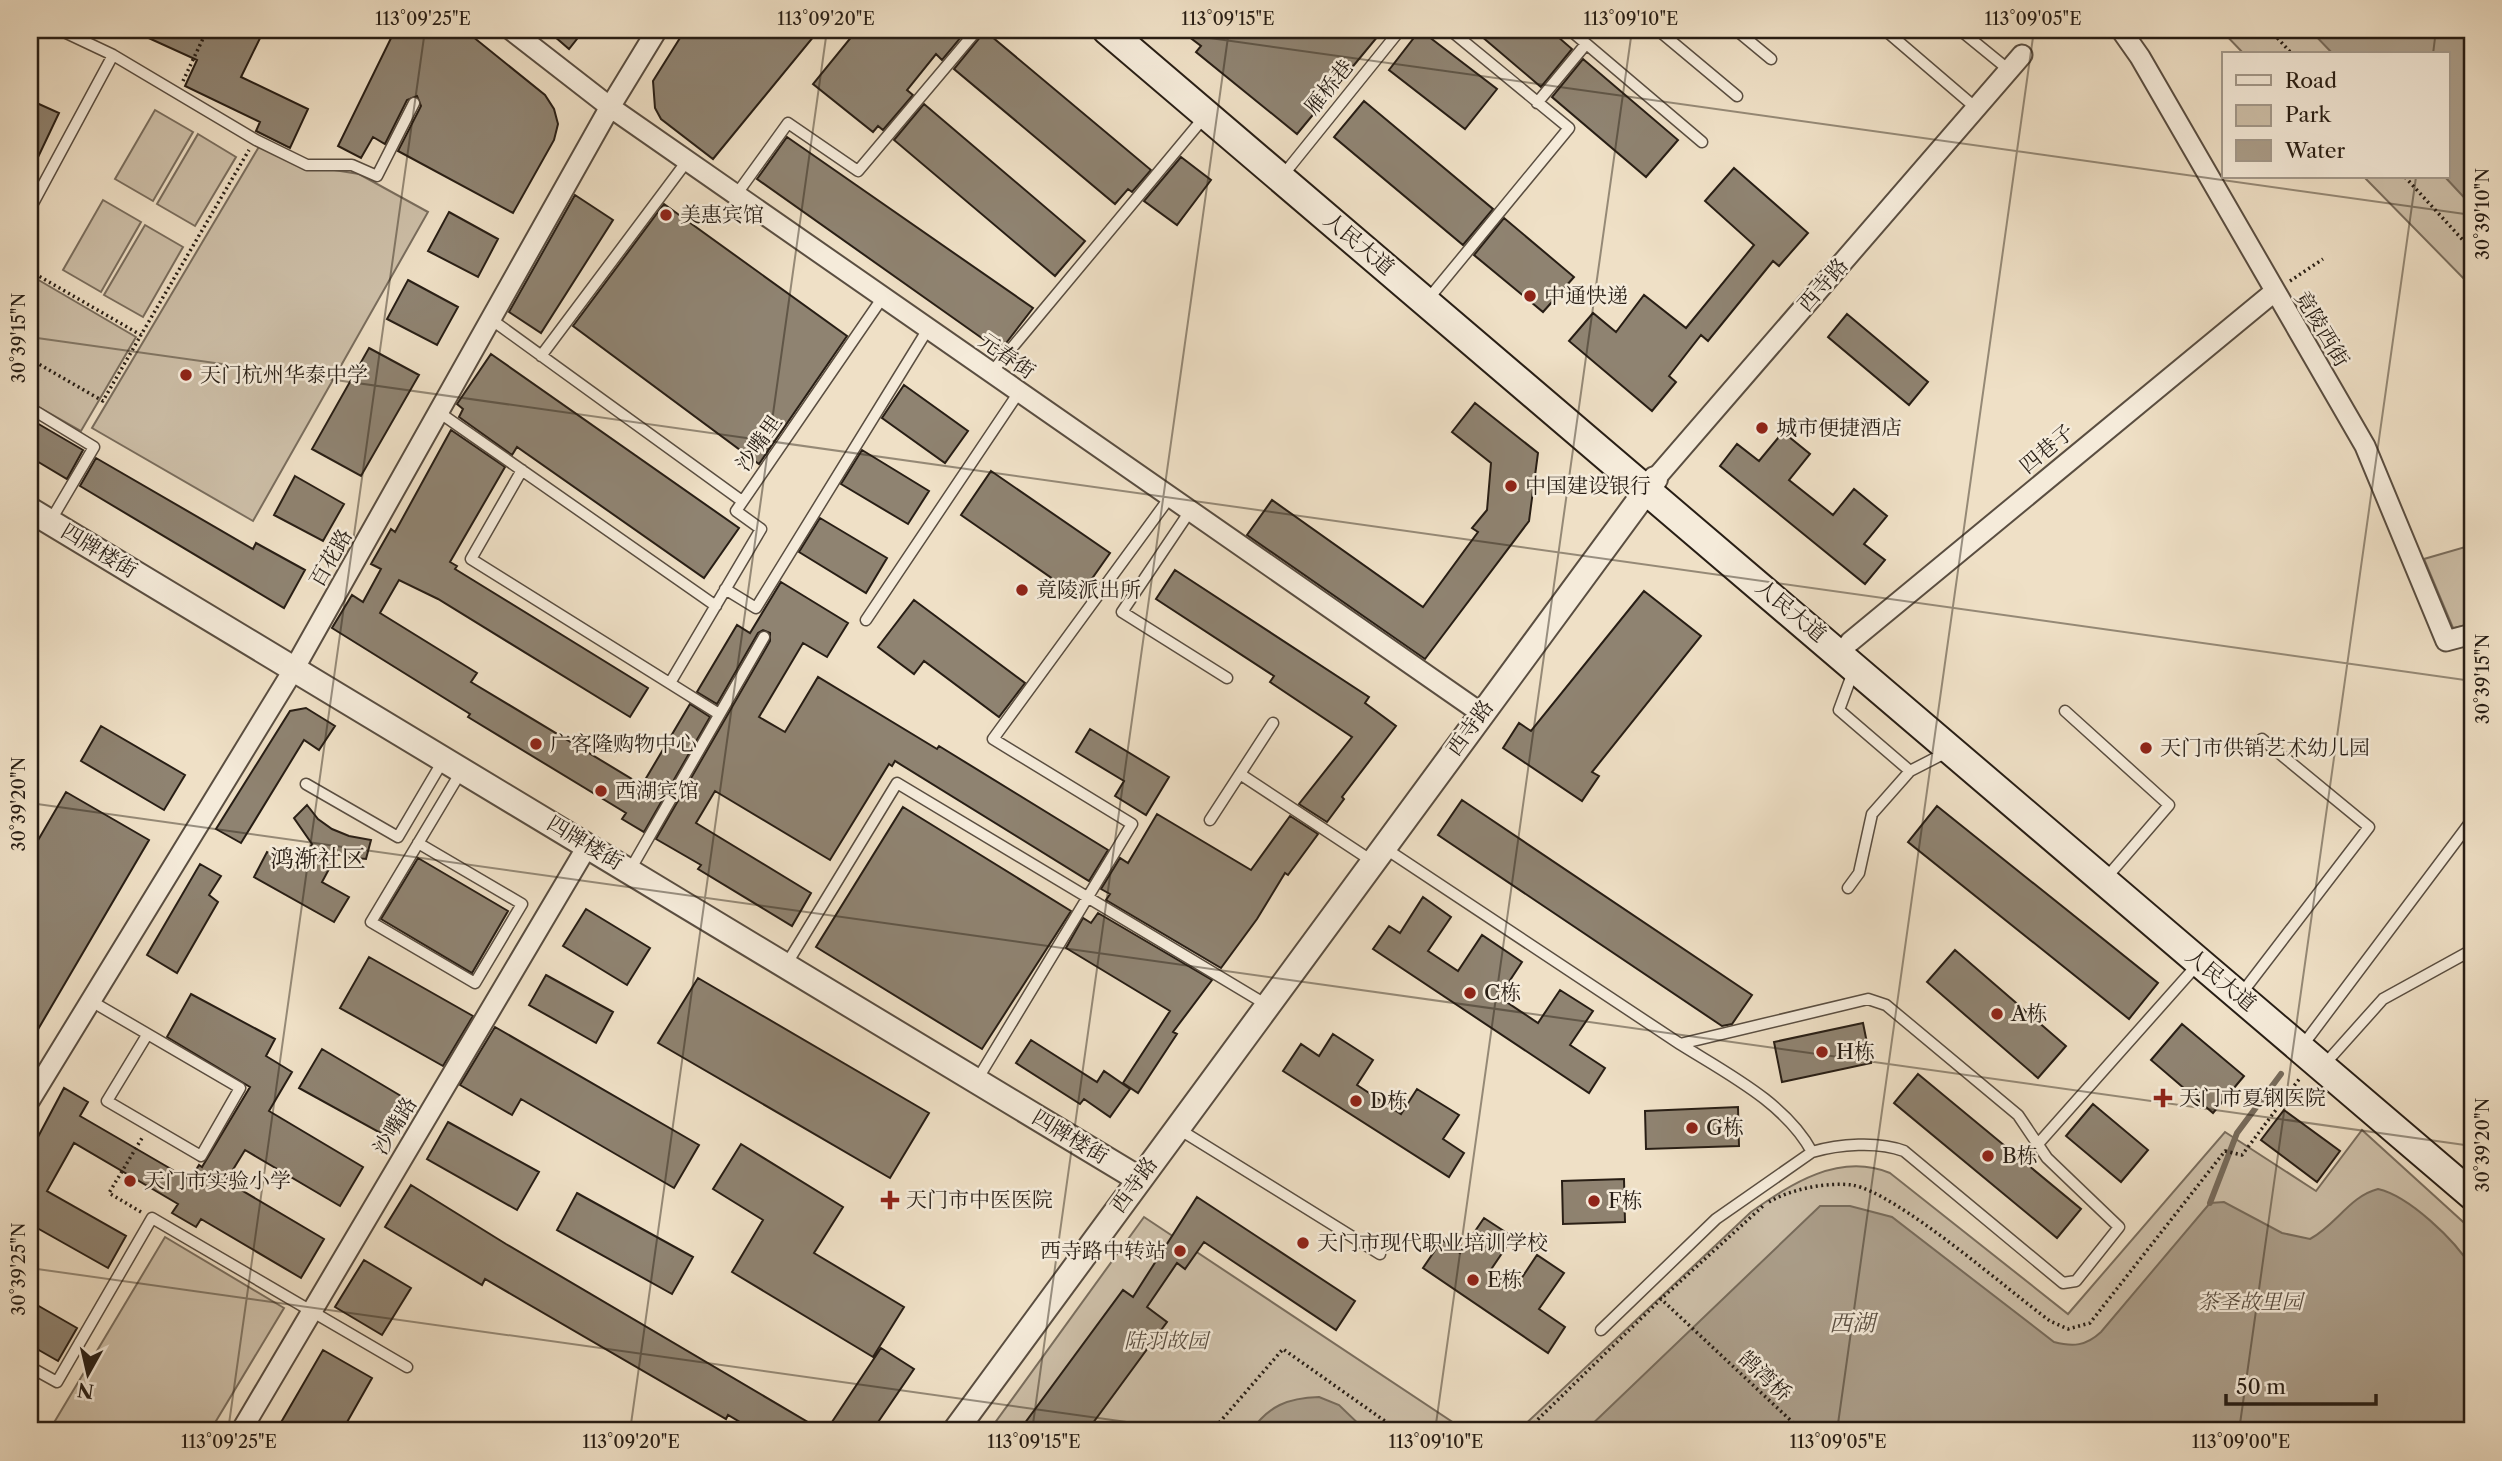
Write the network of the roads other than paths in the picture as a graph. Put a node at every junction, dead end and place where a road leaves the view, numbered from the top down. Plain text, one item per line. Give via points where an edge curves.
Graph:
1 (60, 30) edge
2 (512, 30) edge
3 (657, 30) edge
4 (977, 30) edge
5 (1107, 30) edge
6 (1125, 30) edge
7 (1400, 30) edge
8 (1450, 30) edge
9 (1570, 30) edge
10 (1658, 30) edge
11 (1736, 30) edge
12 (1885, 30) edge
13 (1960, 30) edge
14 (2121, 30) edge
15 (1586, 44) junction
16 (113, 55) junction
17 (1771, 59) dead end
18 (2016, 63) joint
19 (1737, 96) dead end
20 (414, 103) dead end
21 (1537, 103) junction
22 (610, 107) junction
23 (1976, 108) junction
24 (1206, 114) junction
25 (1702, 142) dead end
26 (687, 161) junction
27 (1288, 169) junction
28 (736, 195) junction
29 (30, 209) edge
30 (1434, 292) junction
31 (2274, 292) junction
32 (883, 298) junction
33 (492, 320) junction
34 (928, 329) junction
35 (541, 356) junction
36 (991, 373) junction
37 (1018, 391) junction
38 (30, 408) edge
39 (440, 413) junction
40 (522, 470) junction
41 (1651, 484) junction
42 (1170, 497) junction
43 (743, 501) junction
44 (1190, 511) junction
45 (40, 516) edge
46 (725, 589) junction
47 (716, 606) junction
48 (866, 620) dead end
49 (2472, 634) edge
50 (764, 638) dead end
51 (1852, 654) junction
52 (294, 669) junction
53 (1227, 678) dead end
54 (670, 683) junction
55 (2066, 711) dead end
56 (1481, 713) junction
57 (719, 714) junction
58 (1273, 723) dead end
59 (2262, 739) dead end
60 (1952, 749) junction
61 (453, 764) junction
62 (1910, 771) junction
63 (1240, 774) junction
64 (306, 784) dead end
65 (1210, 820) dead end
66 (2472, 820) edge
67 (418, 843) junction
68 (588, 845) junction
69 (1378, 854) junction
70 (630, 870) junction
71 (2113, 870) junction
72 (1848, 888) dead end
73 (1088, 898) junction
74 (2472, 950) edge
75 (2200, 962) junction
76 (786, 965) junction
77 (2248, 985) junction
78 (91, 1001) junction
79 (1267, 1005) junction
80 (146, 1035) junction
81 (1680, 1044) junction
82 (2319, 1051) junction
83 (977, 1081) junction
84 (30, 1100) edge
85 (1176, 1128) junction
86 (2038, 1144) junction
87 (1812, 1152) junction
88 (2472, 1176) edge
89 (1139, 1180) junction
90 (2472, 1195) edge
91 (1380, 1254) dead end
92 (311, 1312) junction
93 (1601, 1330) dead end
94 (30, 1367) edge
95 (407, 1367) dead end
96 (240, 1431) edge
97 (955, 1431) edge

1 - 16 lane
2 - 22 street, 元春街
3 - 22 street, 百花路
4 - 28 lane via 858,171 788,122
5 - 24 main road, 人民大道
6 - 27 main road, 人民大道
7 - 27 lane, 雁桥巷
8 - 21 lane
9 - 15 lane
10 - 19 lane
11 - 17 lane
12 - 23 lane
13 - 18 lane
14 - 31 street, 竟陵西街
15 - 21 lane
15 - 25 lane
16 - 20 lane via 307,165 352,165 377,176
16 - 29 lane
18 - 23 street, 西寺路
21 - 30 lane via 1569,128
22 - 26 street, 元春街
22 - 33 street, 百花路
23 - 41 street, 西寺路
24 - 36 lane
24 - 41 main road, 人民大道
26 - 28 street, 元春街
26 - 35 lane
27 - 30 main road, 人民大道
28 - 32 street, 元春街
30 - 41 main road, 人民大道
31 - 49 street, 竟陵西街 via 2365,446 2446,641
31 - 51 street, 四巷子
32 - 34 street, 元春街
32 - 43 lane, 沙嘴里
33 - 35 lane
33 - 39 street, 百花路
34 - 36 street, 元春街
34 - 46 lane via 756,608
35 - 43 lane
36 - 37 street, 元春街
37 - 42 street, 元春街
37 - 48 lane
38 - 45 lane via 94,447
39 - 40 lane
39 - 52 street, 百花路
40 - 47 lane
40 - 54 lane via 471,559
41 - 51 main road, 人民大道
41 - 56 street, 西寺路
42 - 44 street, 元春街
42 - 73 lane via 993,739 1132,824
43 - 46 lane, 沙嘴里 via 736,511 761,529
44 - 53 lane via 1122,612
44 - 56 street, 元春街
45 - 52 street, 四牌楼街
46 - 47 lane, 沙嘴里
47 - 54 lane, 沙嘴里
50 - 57 lane
51 - 60 main road, 人民大道
51 - 62 lane via 1839,710
51 - 71 main road, 人民大道
52 - 61 street, 四牌楼街
52 - 78 street, 百花路
54 - 57 lane
55 - 71 lane via 2169,804
56 - 69 street, 西寺路
57 - 70 lane
58 - 63 lane
59 - 77 lane via 2369,827
60 - 62 lane
60 - 75 main road, 人民大道
61 - 64 lane via 398,838
61 - 67 lane
61 - 68 street, 四牌楼街
62 - 72 lane via 1872,814 1859,873
63 - 65 lane
63 - 69 lane
66 - 82 lane
67 - 67 lane via 371,922 475,983 522,904
68 - 70 street, 四牌楼街
68 - 92 street, 沙嘴路
69 - 79 street, 西寺路
69 - 81 lane
70 - 76 street, 四牌楼街
71 - 77 main road, 人民大道
73 - 76 lane via 897,783
73 - 79 lane
73 - 83 lane
74 - 82 lane via 2383,999
75 - 82 main road, 人民大道
75 - 86 lane
76 - 83 street, 四牌楼街
77 - 82 main road, 人民大道
78 - 80 lane
78 - 84 street, 百花路
79 - 85 street, 西寺路
80 - 80 lane via 240,1088 201,1156 107,1101
81 - 86 lane via 1868,999 1878,1001 2018,1115
81 - 87 lane via 1778,1110
82 - 88 main road, 人民大道
82 - 90 main road, 人民大道
83 - 89 street, 四牌楼街
85 - 89 street, 西寺路
85 - 91 lane
86 - 87 lane via 2119,1227 2070,1283 2056,1278 1904,1151 1884,1145
87 - 93 lane via 1716,1219
89 - 97 street, 西寺路
92 - 94 lane via 152,1218 57,1382
92 - 95 lane
92 - 96 street, 沙嘴路

